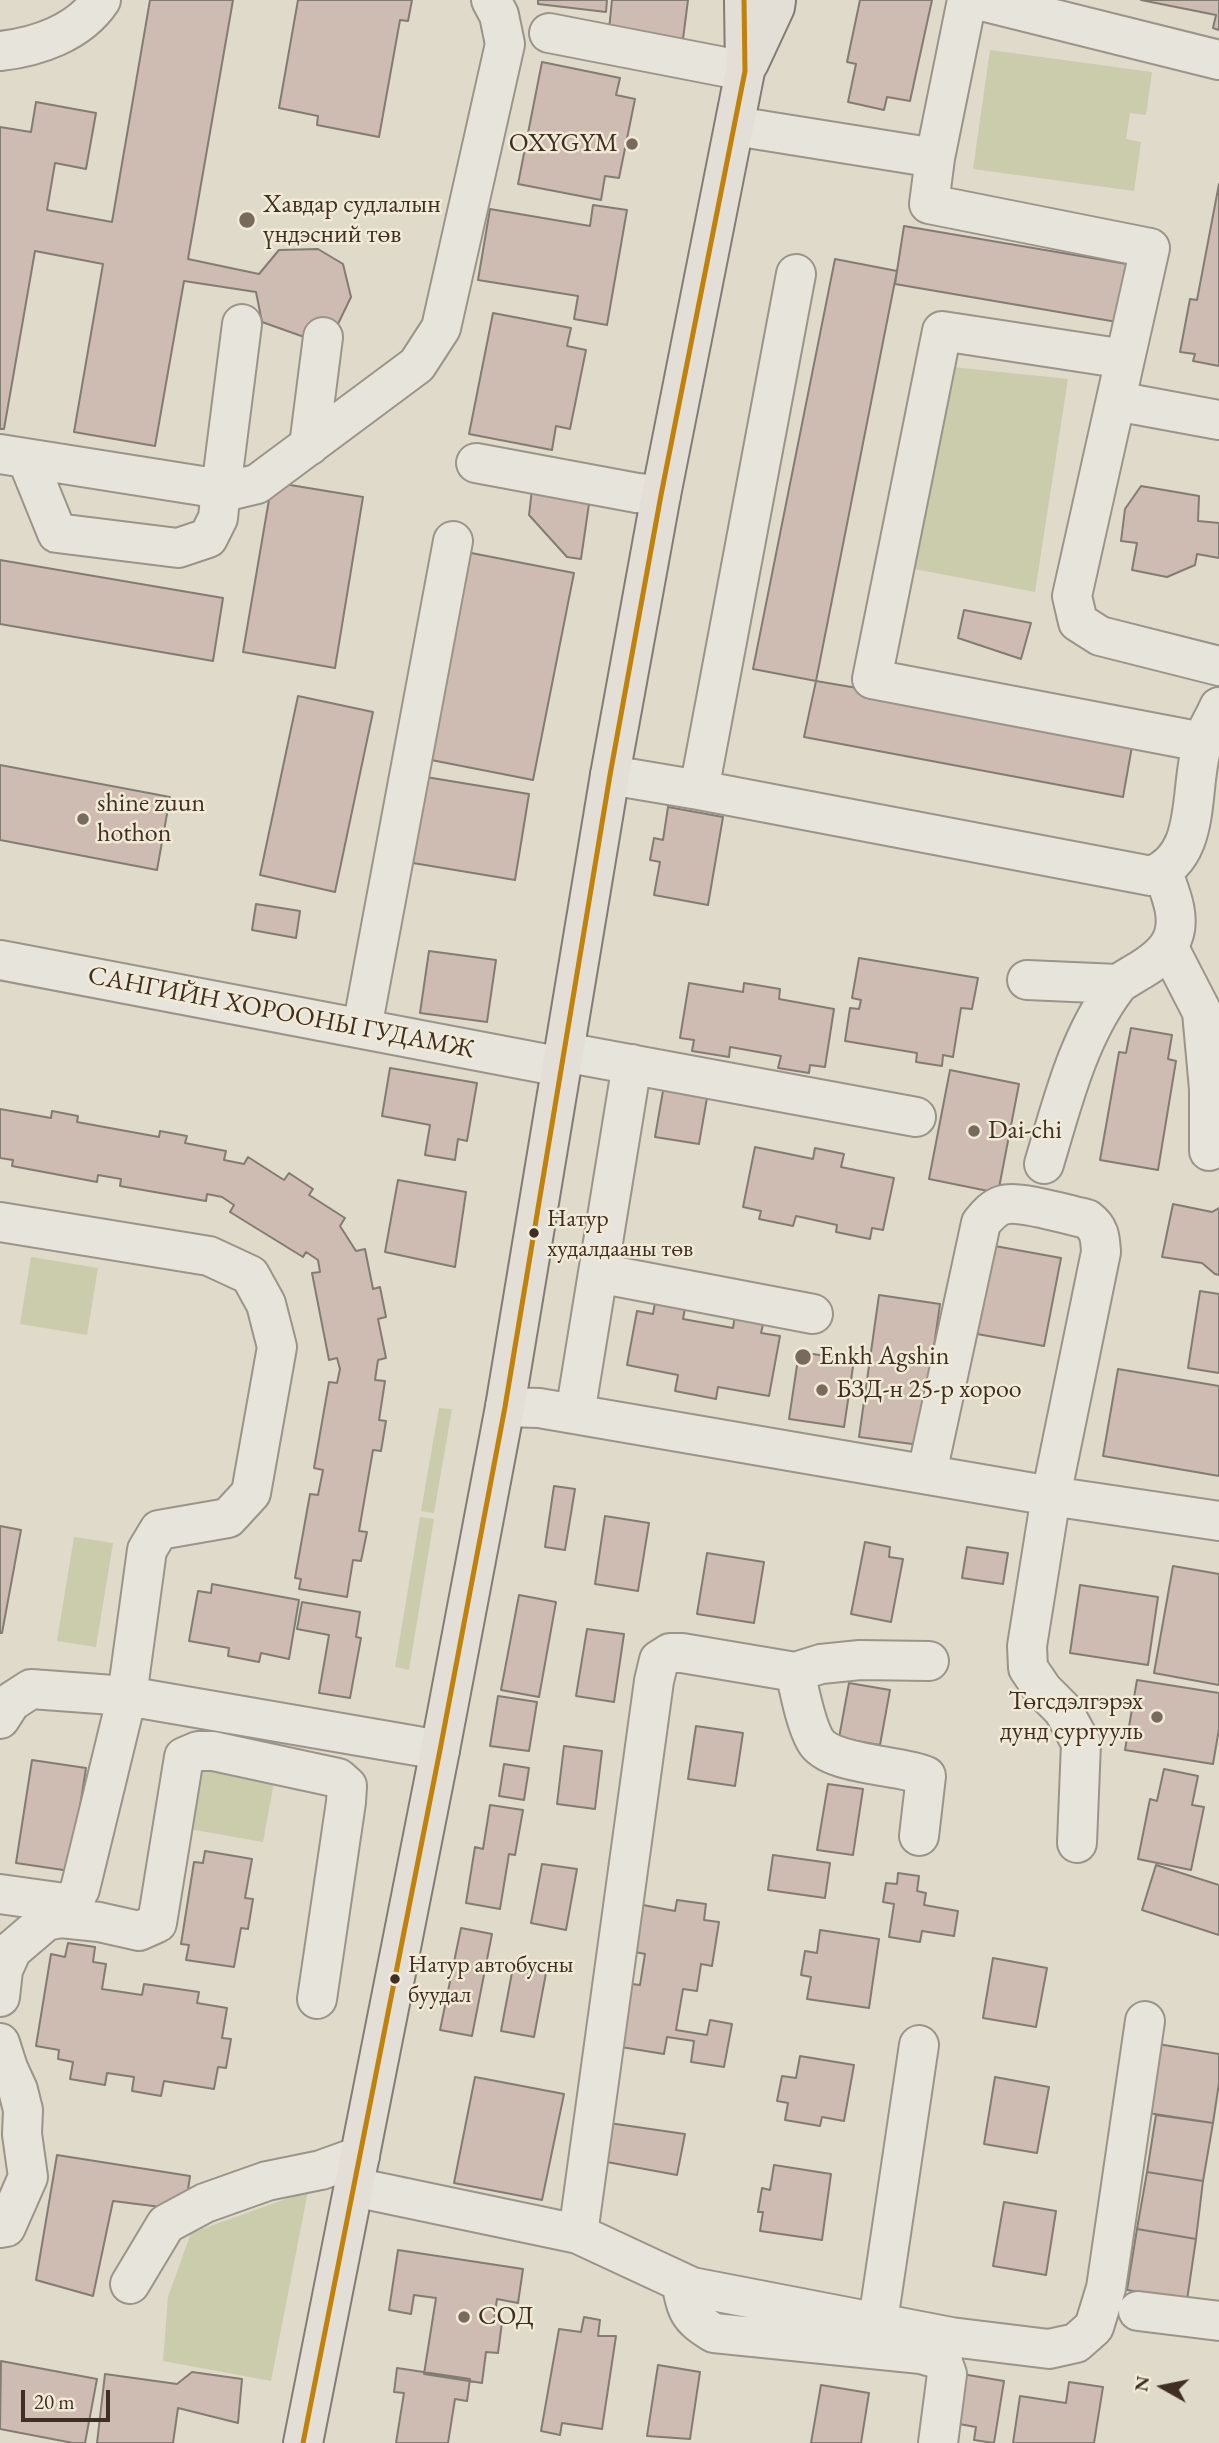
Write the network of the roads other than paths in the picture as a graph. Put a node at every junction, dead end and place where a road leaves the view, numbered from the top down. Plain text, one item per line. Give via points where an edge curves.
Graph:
1 (101, 0) edge
2 (491, 0) edge
3 (744, 0) edge
4 (776, 0) edge
5 (967, 0) edge
6 (978, 0) edge
7 (549, 33) dead end
8 (0, 51) edge
9 (1219, 60) edge
10 (745, 71) junction
11 (734, 126) junction
12 (935, 158) junction
13 (796, 274) dead end
14 (242, 324) dead end
15 (323, 337) dead end
16 (1125, 359) junction
17 (1116, 401) junction
18 (1219, 420) edge
19 (309, 446) junction
20 (13, 457) edge
21 (476, 463) dead end
22 (221, 489) junction
23 (661, 495) junction
24 (453, 541) dead end
25 (1219, 666) edge
26 (1219, 708) edge
27 (1202, 742) junction
28 (610, 775) junction
29 (699, 790) junction
30 (1163, 872) junction
31 (1169, 948) junction
32 (0, 960) edge
33 (1027, 980) dead end
34 (1118, 984) junction
35 (362, 1028) junction
36 (563, 1059) junction
37 (632, 1064) junction
38 (916, 1117) dead end
39 (1209, 1152) dead end
40 (1044, 1164) dead end
41 (0, 1222) edge
42 (597, 1273) junction
43 (813, 1314) dead end
44 (505, 1407) junction
45 (575, 1414) junction
46 (927, 1473) junction
47 (1051, 1496) junction
48 (1219, 1521) edge
49 (929, 1661) dead end
50 (794, 1672) junction
51 (127, 1696) junction
52 (0, 1719) edge
53 (440, 1750) junction
54 (919, 1836) dead end
55 (1077, 1843) dead end
56 (0, 1894) edge
57 (59, 1913) junction
58 (0, 1997) edge
59 (317, 1999) dead end
60 (1145, 2021) dead end
61 (0, 2043) edge
62 (919, 2045) dead end
63 (357, 2171) junction
64 (0, 2228) edge
65 (578, 2234) junction
66 (681, 2282) junction
67 (130, 2284) dead end
68 (1138, 2311) dead end
69 (878, 2321) junction
70 (1219, 2321) edge
71 (303, 2443) edge
72 (939, 2443) edge

1 - 8 street via 57,37
2 - 19 street via 505,44 441,328 417,365
3 - 10 main road
4 - 10 main road
5 - 12 street
6 - 9 street
7 - 10 street
10 - 11 main road
11 - 12 street
11 - 23 main road
12 - 16 street via 929,204 1150,248
13 - 29 street
14 - 22 street
15 - 19 street
16 - 17 street
16 - 27 street via 942,331 872,679
17 - 18 street
17 - 25 street via 1072,596 1078,622 1100,636
19 - 22 street via 257,484
20 - 22 street
20 - 22 street via 57,533 178,548 208,538 218,518
21 - 23 street
23 - 28 main road
24 - 35 street
26 - 27 street
27 - 30 street via 1186,843
28 - 29 street
28 - 36 main road
29 - 30 street via 1151,876
30 - 31 street via 1176,914
31 - 34 street
31 - 39 street via 1202,1012
32 - 35 street, САНГИЙН ХОРООНЫ ГУДАМЖ
33 - 34 street
34 - 40 street via 1090,1032 1069,1082
35 - 36 street, САНГИЙН ХОРООНЫ ГУДАМЖ
36 - 37 street, САНГИЙН ХОРООНЫ ГУДАМЖ
36 - 44 main road
37 - 38 street, САНГИЙН ХОРООНЫ ГУДАМЖ
37 - 42 street
41 - 51 street via 209,1256 250,1275 266,1304 277,1347 251,1493 228,1518 159,1530 147,1549
42 - 43 street
42 - 45 street
44 - 45 street
44 - 53 main road
45 - 46 street
46 - 47 street
46 - 47 street via 981,1223 1002,1205 1016,1203 1087,1219 1100,1235 1101,1252
47 - 48 street
47 - 55 street via 1027,1646 1028,1668 1063,1710 1081,1742
49 - 50 street via 860,1660
50 - 54 street via 815,1742 831,1754 926,1776
50 - 65 street via 682,1653 659,1660
51 - 52 street via 31,1689 11,1702
51 - 53 street
51 - 57 street via 80,1889
53 - 63 main road
56 - 57 street
57 - 58 street via 12,1950 3,1970
57 - 59 street via 61,1918 139,1931 157,1923 184,1757 213,1751 338,1778 347,1786 346,1802
60 - 69 street via 1106,2288 1094,2327 1076,2343 1049,2349 951,2337
61 - 64 street via 23,2110 28,2177 6,2227
62 - 69 street
63 - 65 street
63 - 67 street via 321,2170 267,2181 205,2203 166,2224
63 - 71 main road
65 - 66 street
66 - 69 street
66 - 72 street via 695,2321 714,2333 942,2360 947,2374
68 - 70 street

